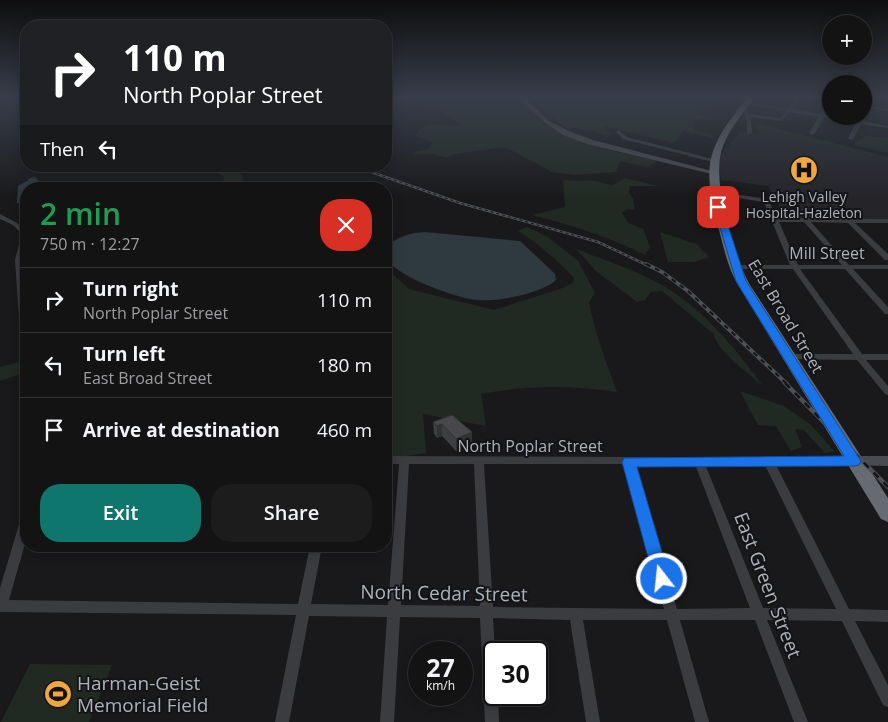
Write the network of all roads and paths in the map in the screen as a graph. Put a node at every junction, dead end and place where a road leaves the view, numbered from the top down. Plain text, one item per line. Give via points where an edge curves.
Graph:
1 (564, 132) edge
2 (619, 132) dead end
3 (725, 132) edge
4 (854, 132) edge
5 (850, 138) dead end
6 (712, 166) junction
7 (714, 193) junction
8 (0, 216) edge
9 (775, 220) junction
10 (806, 220) junction
11 (850, 221) junction
12 (888, 221) edge
13 (20, 228) edge
14 (888, 258) edge
15 (735, 267) junction
16 (795, 267) junction
17 (848, 267) junction
18 (888, 267) edge
19 (888, 312) edge
20 (788, 357) junction
21 (859, 357) junction
22 (888, 357) edge
23 (888, 392) edge
24 (392, 460) edge
25 (404, 460) junction
26 (479, 461) junction
27 (854, 461) junction
28 (888, 461) edge
29 (629, 462) junction
30 (699, 462) junction
31 (769, 462) junction
32 (888, 514) edge
33 (20, 541) edge
34 (315, 552) edge
35 (0, 606) edge
36 (305, 610) junction
37 (486, 611) junction
38 (394, 612) junction
39 (576, 614) junction
40 (759, 614) junction
41 (845, 614) junction
42 (672, 615) junction
43 (888, 616) edge
44 (888, 700) edge
45 (282, 722) edge
46 (386, 722) edge
47 (492, 722) edge
48 (593, 722) edge
49 (702, 722) edge
50 (801, 722) edge

1 - 6 street via 590,142
2 - 6 street via 626,138
3 - 6 highway, East Broad Street
4 - 5 street
6 - 7 highway, East Broad Street
7 - 9 street via 766,200
7 - 15 highway, East Broad Street
8 - 13 street
9 - 10 street
9 - 16 street
10 - 11 street
10 - 17 street
11 - 12 street
11 - 14 street
15 - 16 street, Mill Street
15 - 20 highway, East Broad Street
16 - 17 street, Mill Street
16 - 21 street
17 - 18 street, Mill Street
17 - 19 street
20 - 21 street
20 - 27 highway, East Broad Street
21 - 22 street
21 - 23 street
24 - 25 street, North Poplar Street
25 - 26 street, North Poplar Street
25 - 38 street
26 - 29 street, North Poplar Street
26 - 37 street
27 - 28 street
27 - 31 street, North Poplar Street
27 - 32 highway, East Broad Street
29 - 30 street, North Poplar Street
29 - 42 street
30 - 31 street, North Poplar Street
30 - 40 street, East Green Street
31 - 41 street
33 - 35 street
34 - 36 street
35 - 36 street, North Cedar Street
36 - 38 street, North Cedar Street
36 - 45 street
37 - 38 street, North Cedar Street
37 - 39 street, North Cedar Street
37 - 47 street
38 - 46 street
39 - 42 street, North Cedar Street
39 - 48 street
40 - 41 street, North Cedar Street
40 - 42 street, North Cedar Street
40 - 50 street, East Green Street
41 - 43 street, North Cedar Street
41 - 44 street
42 - 49 street

